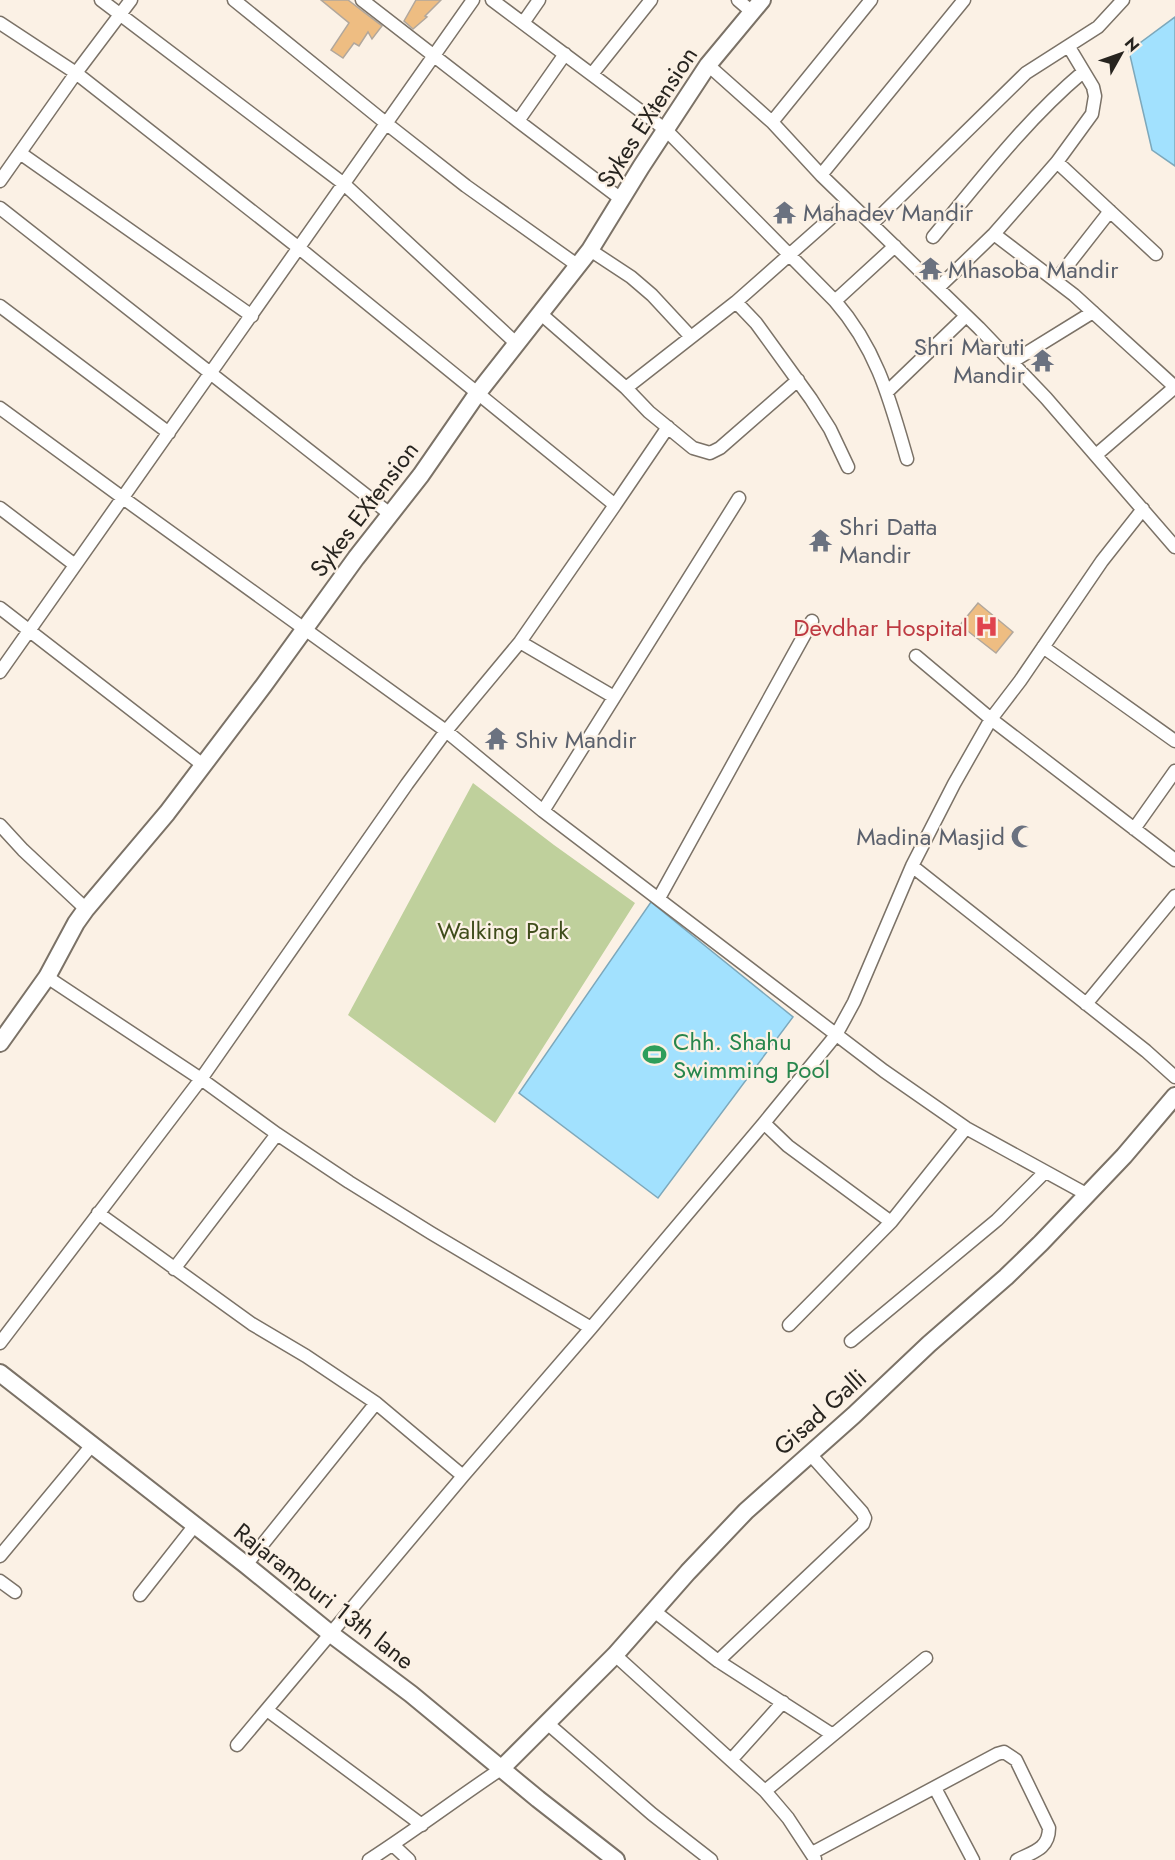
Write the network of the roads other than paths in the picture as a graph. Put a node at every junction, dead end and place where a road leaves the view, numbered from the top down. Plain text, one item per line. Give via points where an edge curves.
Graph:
1 (101, 0) edge
2 (131, 0) edge
3 (234, 0) edge
4 (362, 0) edge
5 (473, 0) edge
6 (492, 0) edge
7 (539, 0) edge
8 (651, 0) edge
9 (738, 0) edge
10 (871, 0) edge
11 (964, 0) edge
12 (1123, 0) edge
13 (757, 6) edge
14 (121, 14) junction
15 (523, 23) junction
16 (0, 24) edge
17 (1069, 47) junction
18 (565, 54) junction
19 (434, 56) junction
20 (708, 65) junction
21 (1083, 72) junction
22 (76, 73) junction
23 (592, 74) junction
24 (518, 121) junction
25 (772, 122) junction
26 (387, 124) junction
27 (666, 130) junction
28 (21, 153) junction
29 (1057, 162) junction
30 (821, 175) junction
31 (0, 181) edge
32 (344, 184) junction
33 (621, 199) junction
34 (849, 202) junction
35 (0, 208) edge
36 (1110, 210) junction
37 (872, 224) junction
38 (994, 234) junction
39 (933, 237) dead end
40 (895, 246) junction
41 (299, 248) junction
42 (591, 250) junction
43 (1156, 254) dead end
44 (788, 256) junction
45 (577, 265) junction
46 (1056, 280) junction
47 (938, 288) junction
48 (835, 301) junction
49 (736, 302) junction
50 (0, 306) edge
51 (1093, 312) junction
52 (541, 314) junction
53 (252, 316) junction
54 (966, 316) junction
55 (692, 338) junction
56 (517, 344) junction
57 (1012, 362) junction
58 (211, 373) junction
59 (798, 380) junction
60 (1175, 387) edge
61 (626, 388) junction
62 (888, 391) junction
63 (477, 394) junction
64 (0, 408) edge
65 (668, 427) junction
66 (168, 434) junction
67 (1096, 455) junction
68 (908, 459) dead end
69 (848, 467) dead end
70 (123, 498) junction
71 (739, 498) dead end
72 (615, 505) junction
73 (0, 508) edge
74 (1143, 509) junction
75 (390, 514) junction
76 (1175, 547) edge
77 (75, 566) junction
78 (0, 608) edge
79 (812, 621) dead end
80 (304, 629) junction
81 (29, 631) junction
82 (520, 642) junction
83 (1043, 647) junction
84 (916, 656) dead end
85 (0, 672) edge
86 (614, 697) junction
87 (991, 719) junction
88 (446, 731) junction
89 (1175, 741) edge
90 (203, 765) junction
91 (1175, 771) edge
92 (543, 810) junction
93 (0, 825) edge
94 (1134, 829) junction
95 (1175, 860) edge
96 (912, 866) junction
97 (1175, 896) edge
98 (659, 898) junction
99 (86, 909) junction
100 (47, 977) junction
101 (1086, 1004) junction
102 (836, 1035) junction
103 (0, 1043) edge
104 (1175, 1077) edge
105 (201, 1079) junction
106 (1175, 1096) edge
107 (764, 1123) junction
108 (966, 1128) junction
109 (277, 1134) junction
110 (1045, 1172) junction
111 (1088, 1195) junction
112 (98, 1214) junction
113 (891, 1222) junction
114 (174, 1269) junction
115 (789, 1325) dead end
116 (591, 1328) junction
117 (851, 1341) dead end
118 (0, 1343) edge
119 (0, 1373) edge
120 (376, 1403) junction
121 (92, 1445) junction
122 (810, 1454) junction
123 (463, 1476) junction
124 (195, 1525) junction
125 (0, 1556) edge
126 (246, 1565) junction
127 (0, 1581) edge
128 (15, 1592) dead end
129 (140, 1595) dead end
130 (654, 1611) junction
131 (331, 1634) junction
132 (615, 1655) junction
133 (926, 1658) dead end
134 (718, 1661) junction
135 (783, 1702) junction
136 (267, 1710) junction
137 (547, 1723) junction
138 (833, 1735) junction
139 (237, 1745) dead end
140 (731, 1760) junction
141 (501, 1769) junction
142 (935, 1788) junction
143 (765, 1791) junction
144 (422, 1825) junction
145 (393, 1845) junction
146 (814, 1856) edge
147 (369, 1860) edge
148 (409, 1860) edge
149 (616, 1860) edge
150 (711, 1860) edge
151 (973, 1860) edge
152 (1017, 1860) edge

1 - 14 street
2 - 14 street
3 - 26 street
4 - 19 street
5 - 19 street
6 - 15 street
7 - 15 street
8 - 23 street
9 - 13 street
10 - 25 street
11 - 30 street
12 - 17 street via 1098,27
13 - 20 street, Sykes EXtension
14 - 22 street
14 - 32 street
15 - 18 street
16 - 22 street
17 - 21 street
17 - 37 street via 1026,74
18 - 23 street
18 - 24 street
19 - 24 street
19 - 26 street
20 - 25 street
20 - 27 street, Sykes EXtension
21 - 29 street via 1093,87 1095,106
21 - 39 street via 1025,126
22 - 28 street
22 - 41 street
23 - 27 street
24 - 33 street
25 - 30 street
26 - 32 street
26 - 45 street
27 - 33 street, Sykes EXtension
27 - 44 street
28 - 31 street
28 - 53 street
29 - 36 street
29 - 38 street
30 - 34 street
32 - 41 street
32 - 56 street
33 - 42 street, Sykes EXtension
34 - 37 street
34 - 44 street
35 - 58 street
36 - 43 street
36 - 46 street
37 - 40 street
38 - 46 street
38 - 47 street
40 - 47 street
40 - 48 street
41 - 53 street
41 - 63 street
42 - 45 street, Sykes EXtension
42 - 55 street via 652,295
44 - 48 street
44 - 49 street
45 - 52 street, Sykes EXtension
46 - 51 street
47 - 54 street
48 - 62 street via 870,352
49 - 55 street
49 - 59 street
50 - 66 street
51 - 57 street
51 - 60 street
52 - 56 street, Sykes EXtension
52 - 61 street
53 - 58 street
54 - 57 street
54 - 62 street
55 - 61 street
56 - 63 street, Sykes EXtension
57 - 67 street
58 - 66 street
58 - 75 street
59 - 65 street via 710,453 693,448
59 - 69 street via 830,429
60 - 67 street
61 - 65 street
62 - 68 street
63 - 72 street
63 - 75 street, Sykes EXtension
64 - 70 street
65 - 72 street
66 - 70 street
67 - 74 street
70 - 77 street
70 - 80 street
71 - 86 street
72 - 82 street
73 - 77 street
74 - 76 street
74 - 83 street via 1101,561
75 - 80 street, Sykes EXtension
77 - 81 street
78 - 81 street
79 - 98 street
80 - 88 street
80 - 90 street, Sykes EXtension
81 - 85 street
81 - 90 street
82 - 86 street
82 - 88 street
83 - 87 street
83 - 89 street
84 - 87 street
86 - 92 street
87 - 94 street
87 - 96 street
88 - 92 street
88 - 105 street
90 - 99 street, Sykes EXtension
91 - 94 street
92 - 98 street
93 - 99 street
94 - 95 street
96 - 101 street
96 - 102 street
97 - 101 street
98 - 102 street
99 - 100 street, Sykes EXtension
100 - 103 street, Sykes EXtension
100 - 105 street
101 - 104 street
102 - 107 street
102 - 108 street
105 - 109 street
105 - 112 street
106 - 111 street, Gisad Galli
107 - 113 street via 788,1146
107 - 116 street
108 - 110 street
108 - 113 street
109 - 114 street
109 - 116 street via 431,1233
110 - 111 street
110 - 117 street via 997,1220
111 - 122 street, Gisad Galli via 1006,1277
112 - 114 street
112 - 118 street
113 - 115 street
114 - 120 street
116 - 123 street
119 - 121 street, Rajarampuri 13th lane
120 - 123 street
120 - 126 street
121 - 124 street, Rajarampuri 13th lane
121 - 125 street
122 - 130 street, Gisad Galli via 746,1511
122 - 134 street via 862,1512 863,1524
123 - 131 street
124 - 126 street, Rajarampuri 13th lane
124 - 129 street
126 - 131 street, Rajarampuri 13th lane
127 - 128 street
130 - 132 street, Gisad Galli
130 - 134 street
131 - 136 street
131 - 141 street, Rajarampuri 13th lane
132 - 137 street, Gisad Galli
132 - 140 street
133 - 138 street
134 - 135 street
135 - 138 street
135 - 140 street
136 - 139 street
136 - 144 street
137 - 141 street, Gisad Galli
137 - 150 street via 651,1814
138 - 143 street
140 - 143 street
141 - 144 street
141 - 149 street, Rajarampuri 13th lane
142 - 146 street
142 - 151 street
142 - 152 street via 997,1754 1005,1752 1016,1760 1049,1828 1044,1845
143 - 146 street
144 - 145 street
145 - 147 street
145 - 148 street

